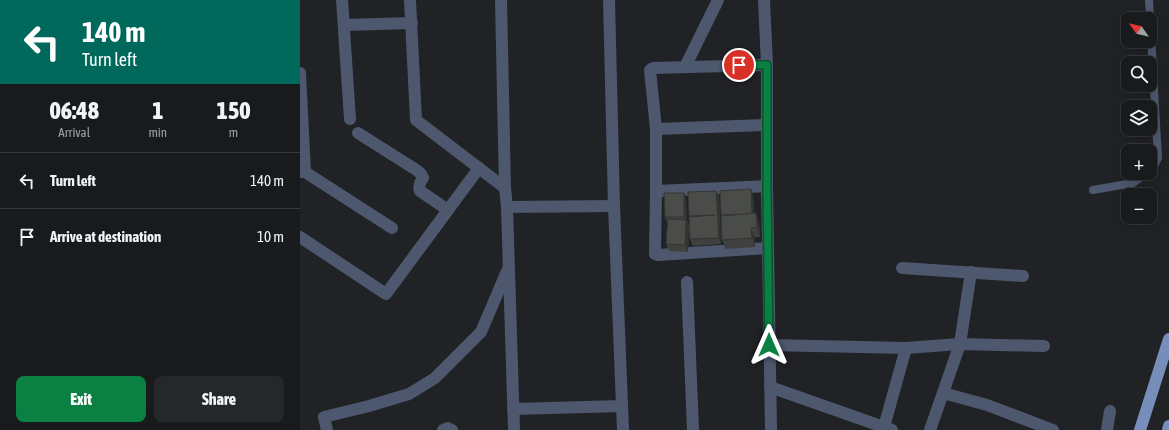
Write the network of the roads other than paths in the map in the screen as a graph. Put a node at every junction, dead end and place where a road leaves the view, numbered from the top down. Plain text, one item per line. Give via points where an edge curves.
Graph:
1 (342, 0) edge
2 (410, 0) edge
3 (501, 0) edge
4 (609, 0) edge
5 (718, 0) edge
6 (764, 0) edge
7 (1149, 0) edge
8 (1150, 12) edge
9 (412, 23) junction
10 (344, 25) junction
11 (1152, 48) edge
12 (767, 65) junction
13 (685, 67) junction
14 (300, 73) edge
15 (301, 94) edge
16 (350, 119) dead end
17 (767, 125) junction
18 (656, 130) junction
19 (358, 133) dead end
20 (1157, 160) edge
21 (479, 168) junction
22 (303, 172) edge
23 (1137, 180) edge
24 (767, 186) junction
25 (505, 188) junction
26 (1093, 190) dead end
27 (656, 191) junction
28 (614, 206) junction
29 (507, 207) junction
30 (448, 210) junction
31 (392, 228) dead end
32 (300, 237) edge
33 (768, 248) junction
34 (508, 267) junction
35 (902, 268) dead end
36 (971, 272) junction
37 (1023, 276) dead end
38 (687, 282) dead end
39 (1169, 339) edge
40 (960, 344) junction
41 (769, 345) junction
42 (1044, 346) dead end
43 (906, 348) junction
44 (770, 387) junction
45 (943, 394) junction
46 (622, 406) junction
47 (513, 410) junction
48 (1110, 411) dead end
49 (1169, 426) edge
50 (888, 429) edge
51 (328, 430) edge
52 (442, 430) edge
53 (452, 430) edge
54 (514, 430) edge
55 (623, 430) edge
56 (693, 430) edge
57 (771, 430) edge
58 (930, 430) edge
59 (1053, 430) edge
60 (1107, 430) edge
61 (1140, 430) edge
62 (1168, 430) edge

1 - 10 street
2 - 9 street
3 - 25 street
4 - 28 street
5 - 13 street
6 - 12 street
7 - 8 lane
9 - 10 street
9 - 21 street via 416,120
10 - 16 street
11 - 20 lane
12 - 13 street
12 - 17 street
13 - 18 street via 650,70
14 - 15 street
15 - 22 street
17 - 18 street
17 - 24 street
18 - 27 street
19 - 30 street via 418,171 422,178 420,191
21 - 25 street
21 - 30 street
22 - 31 street
23 - 26 lane via 1133,183
24 - 27 street
24 - 33 street
25 - 29 street
27 - 33 street via 656,255
28 - 29 street
28 - 46 street
29 - 34 street
30 - 32 street via 386,294
33 - 41 street
34 - 47 street
34 - 51 street via 481,332 436,378 409,394 324,417
35 - 36 street
36 - 37 street
36 - 40 street
38 - 56 street
39 - 61 main road
40 - 42 street
40 - 43 street
40 - 45 street
41 - 43 street
41 - 44 street
43 - 50 street
44 - 50 street
44 - 57 street
45 - 58 street
45 - 59 street via 987,405
46 - 47 street
46 - 55 street
47 - 54 street
48 - 60 street
49 - 62 main road
52 - 53 street

